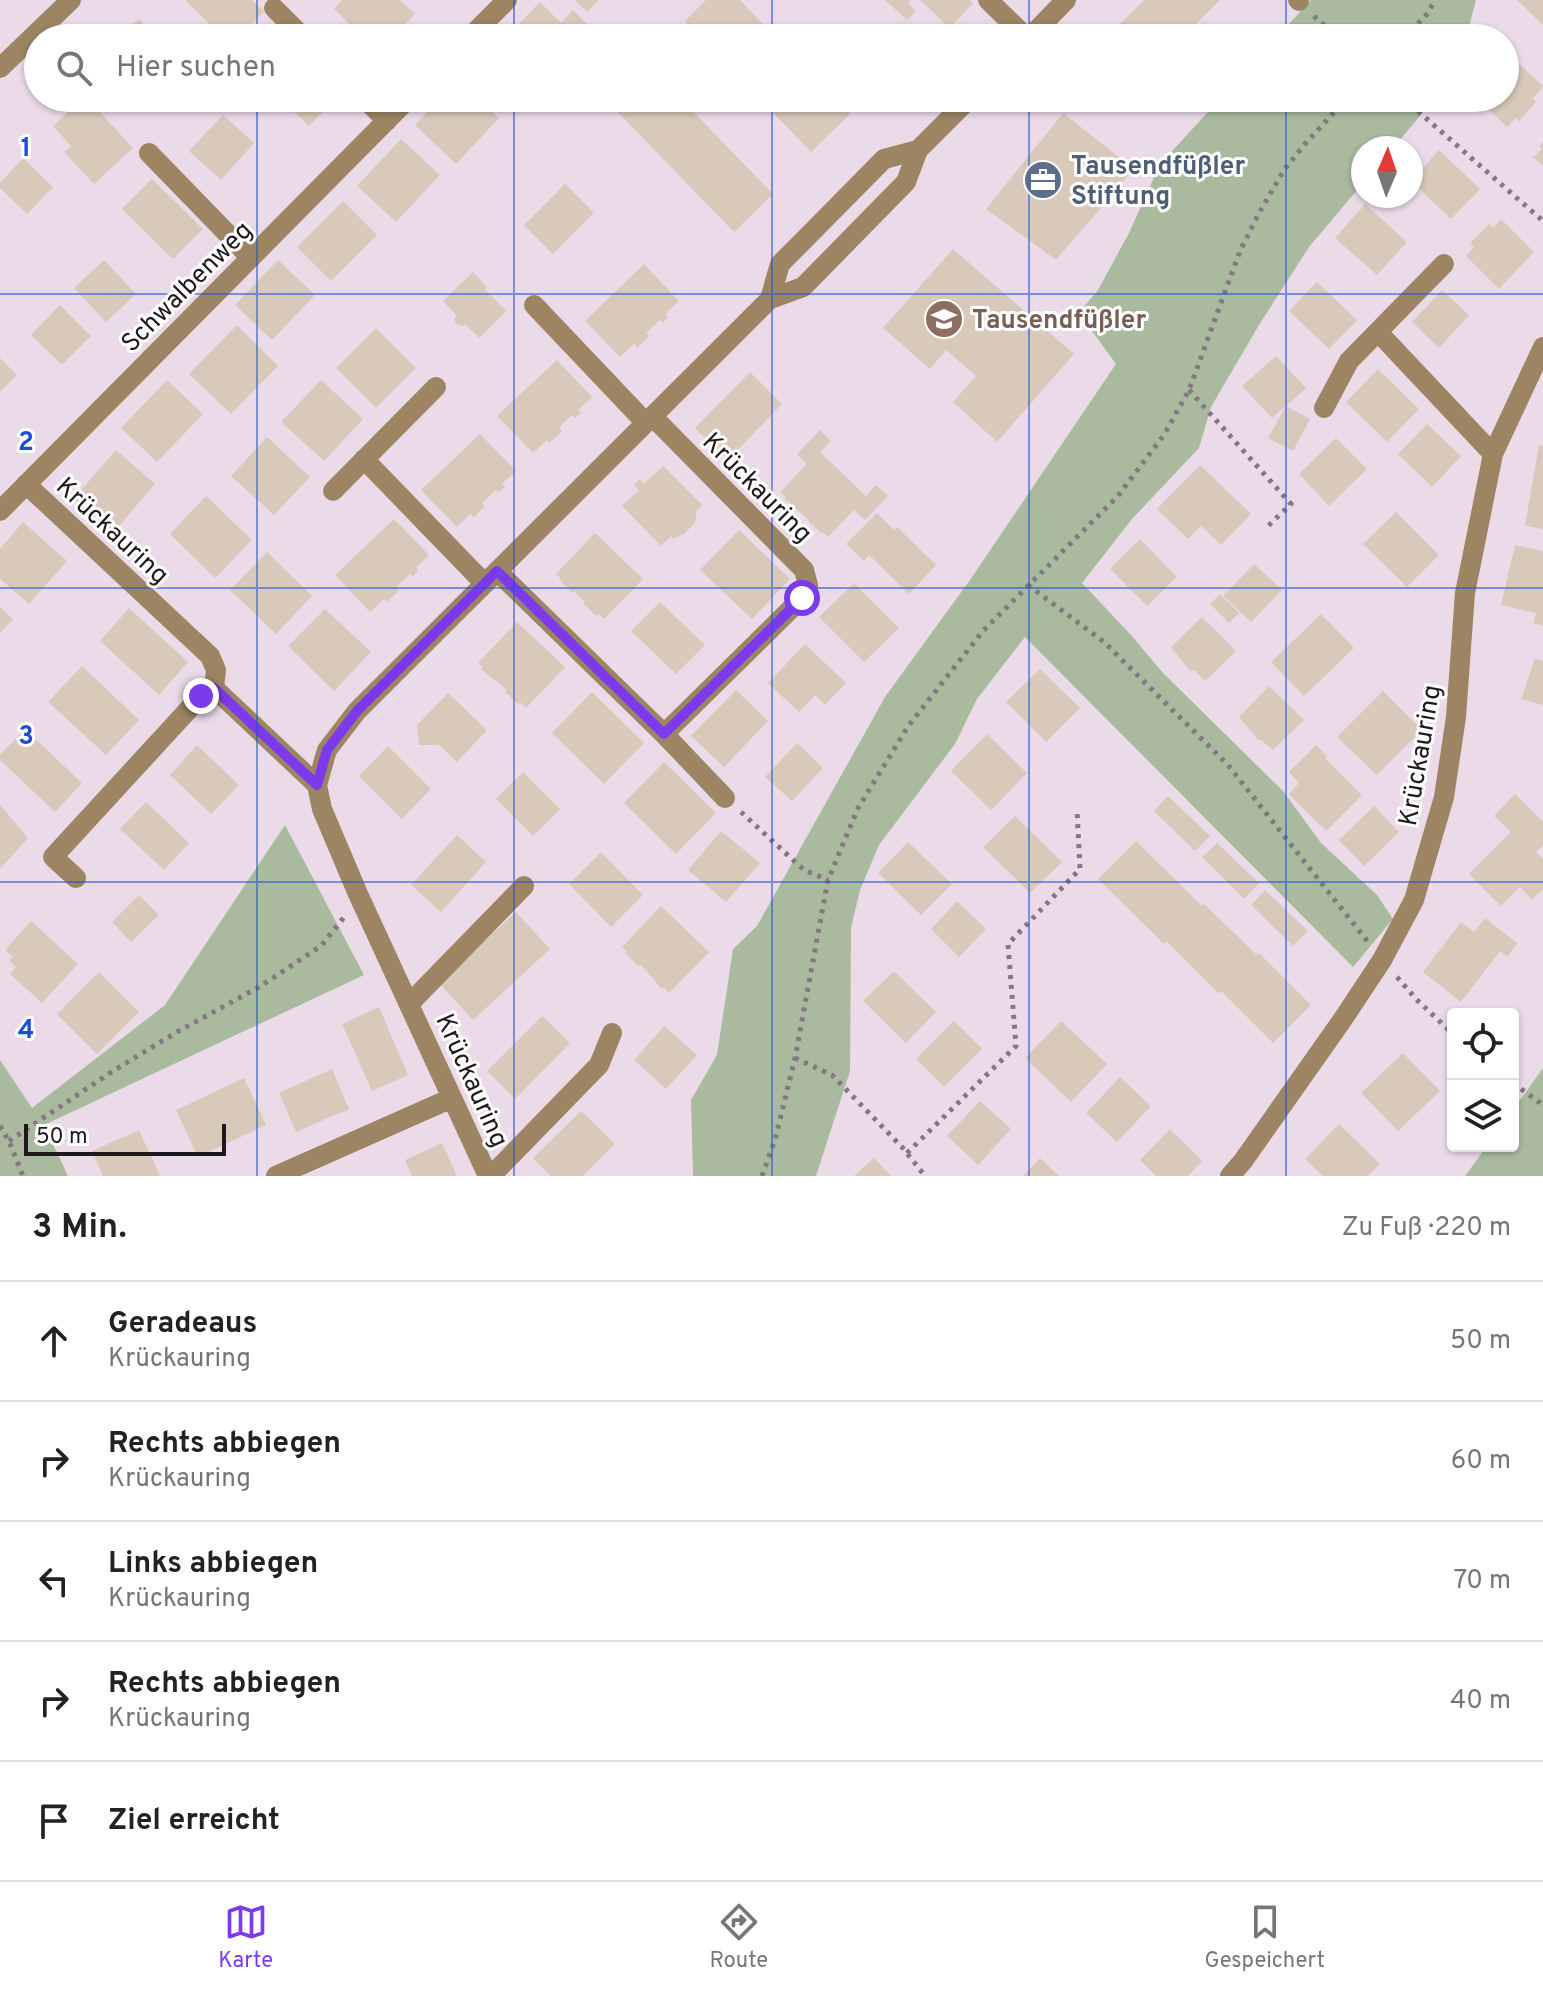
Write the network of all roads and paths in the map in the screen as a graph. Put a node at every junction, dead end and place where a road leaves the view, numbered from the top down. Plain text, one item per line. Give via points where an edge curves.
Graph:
1 (71, 0) edge
2 (507, 0) edge
3 (988, 0) edge
4 (1066, 0) edge
5 (1435, 0) edge
6 (1298, 1) edge
7 (274, 8) dead end
8 (46, 24) edge
9 (290, 24) edge
10 (483, 24) edge
11 (1013, 24) edge
12 (1042, 24) edge
13 (1322, 24) edge
14 (1417, 24) edge
15 (24, 45) edge
16 (0, 68) edge
17 (378, 112) edge
18 (396, 112) edge
19 (956, 112) edge
20 (1334, 112) edge
21 (1419, 112) edge
22 (387, 121) junction
23 (918, 150) junction
24 (149, 153) dead end
25 (1543, 221) edge
26 (251, 258) junction
27 (1444, 264) dead end
28 (770, 299) junction
29 (534, 305) dead end
30 (1378, 332) junction
31 (1543, 347) edge
32 (436, 387) dead end
33 (1189, 390) junction
34 (1324, 408) dead end
35 (650, 420) junction
36 (1493, 454) junction
37 (364, 459) junction
38 (26, 484) junction
39 (333, 491) dead end
40 (0, 511) edge
41 (1266, 528) dead end
42 (491, 577) junction
43 (1028, 585) junction
44 (214, 688) junction
45 (664, 734) junction
46 (317, 785) junction
47 (725, 798) joint
48 (1077, 810) dead end
49 (76, 878) dead end
50 (828, 880) junction
51 (524, 886) dead end
52 (358, 894) junction
53 (1382, 960) junction
54 (410, 1003) junction
55 (1447, 1028) edge
56 (612, 1033) dead end
57 (795, 1058) junction
58 (1519, 1087) edge
59 (452, 1098) junction
60 (1543, 1105) edge
61 (0, 1126) edge
62 (9, 1141) junction
63 (907, 1153) junction
64 (23, 1176) edge
65 (276, 1176) edge
66 (489, 1176) edge
67 (762, 1176) edge
68 (925, 1176) edge
69 (1230, 1176) edge

1 - 8 street
2 - 10 street
3 - 11 street
4 - 12 street
5 - 14 path
6 - 13 path
7 - 9 street
15 - 16 street
17 - 22 street
18 - 22 street, Schwalbenweg
19 - 23 street
20 - 33 path via 1284,170 1259,213
21 - 25 path
22 - 26 street, Schwalbenweg
23 - 28 street via 906,182 803,287
23 - 28 street via 884,159 780,264
24 - 26 street
26 - 38 street, Schwalbenweg
27 - 30 street
28 - 35 street
29 - 35 street
30 - 34 street via 1349,361
30 - 36 street
31 - 36 street, Krückauring
32 - 37 street
33 - 41 path via 1291,504
33 - 43 path via 1164,435 1117,497
35 - 42 street
35 - 45 street, Krückauring via 804,570 808,585 802,598
36 - 53 street, Krückauring via 1465,593 1444,797 1414,900
37 - 39 street
37 - 42 street
38 - 40 street, Schwalbenweg
38 - 44 street, Krückauring via 210,656 216,670
42 - 45 street
42 - 46 street via 357,711 327,750
43 - 50 path via 983,631 909,725 858,808
43 - 53 path via 1104,642 1228,765
44 - 46 street
44 - 49 street via 53,857
45 - 47 street
46 - 52 street, Krückauring
47 - 50 path via 804,870
48 - 63 path via 1080,869 1008,944 1016,1046
50 - 57 path
51 - 54 street
52 - 54 street, Krückauring
52 - 62 path via 321,946 113,1071
53 - 55 path
53 - 69 street, Krückauring
54 - 59 street, Krückauring
56 - 66 street via 599,1065
57 - 63 path via 832,1075
57 - 67 path
58 - 60 path
59 - 65 street
59 - 66 street, Krückauring
61 - 62 path
62 - 64 path
63 - 68 path

